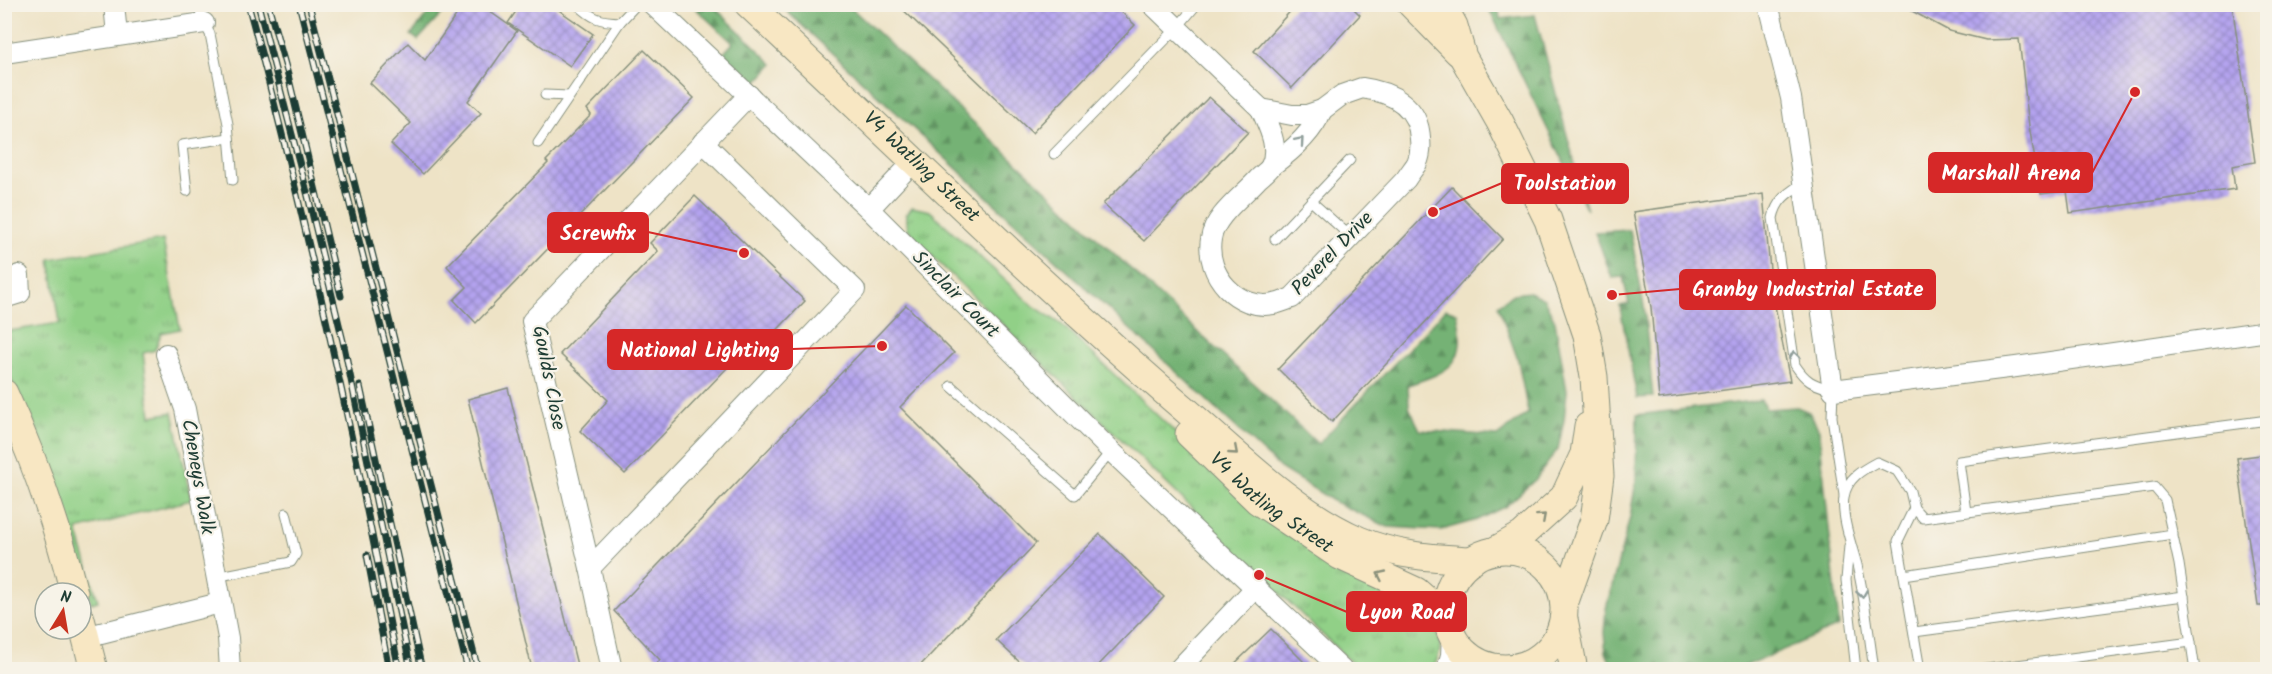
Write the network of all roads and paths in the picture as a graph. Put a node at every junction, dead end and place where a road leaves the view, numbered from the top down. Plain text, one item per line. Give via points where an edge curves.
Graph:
1 (114, 4) edge
2 (577, 4) edge
3 (637, 4) edge
4 (652, 4) edge
5 (748, 4) edge
6 (1152, 4) edge
7 (1197, 4) edge
8 (1411, 4) edge
9 (1442, 4) edge
10 (1768, 4) edge
11 (201, 14) edge
12 (620, 22) junction
13 (1176, 29) junction
14 (117, 35) junction
15 (4, 52) edge
16 (1463, 57) junction
17 (544, 95) dead end
18 (749, 95) junction
19 (569, 96) junction
20 (1261, 109) junction
21 (1322, 110) junction
22 (229, 138) junction
23 (703, 142) junction
24 (538, 143) dead end
25 (1054, 154) dead end
26 (915, 160) junction
27 (1350, 160) dead end
28 (1271, 166) junction
29 (233, 180) dead end
30 (1803, 183) junction
31 (187, 191) dead end
32 (1311, 201) junction
33 (869, 209) junction
34 (1351, 237) junction
35 (1275, 239) dead end
36 (19, 275) dead end
37 (4, 298) edge
38 (1095, 330) junction
39 (2268, 331) edge
40 (166, 354) dead end
41 (1594, 377) junction
42 (951, 386) dead end
43 (1833, 390) junction
44 (4, 393) edge
45 (2268, 420) edge
46 (1111, 451) junction
47 (1844, 495) junction
48 (1914, 508) junction
49 (1966, 512) junction
50 (286, 513) dead end
51 (2173, 534) junction
52 (1850, 537) junction
53 (1484, 555) junction
54 (591, 568) junction
55 (1904, 574) junction
56 (215, 577) junction
57 (71, 581) edge
58 (1256, 587) junction
59 (2184, 596) junction
60 (220, 603) junction
61 (1564, 612) junction
62 (93, 626) edge
63 (1449, 627) junction
64 (1914, 632) junction
65 (86, 641) edge
66 (2191, 642) junction
67 (1493, 668) edge
68 (94, 669) edge
69 (230, 669) edge
70 (612, 669) edge
71 (1178, 669) edge
72 (1342, 669) edge
73 (1447, 669) edge
74 (1574, 669) edge
75 (1856, 669) edge
76 (1874, 669) edge
77 (1920, 669) edge
78 (1979, 669) edge
79 (2195, 669) edge

1 - 14 street
2 - 12 lane via 600,21
3 - 12 lane
4 - 18 street, Sinclair Court
5 - 26 street, V4 Watling Street
6 - 13 street
7 - 13 lane
8 - 16 street
9 - 16 street via 1454,26
10 - 30 street via 1791,98
11 - 14 street
11 - 22 lane via 210,34
12 - 19 lane
13 - 20 street
13 - 25 lane
14 - 15 street
16 - 41 street via 1548,220 1587,335
17 - 19 lane
18 - 23 street, Goulds Close
18 - 33 street, Sinclair Court
19 - 24 lane
20 - 21 street, Peverel Drive via 1292,115
20 - 28 street via 1274,142
28 -> 21 street, Peverel Drive via 1290,152 1317,122
21 - 34 street, Peverel Drive via 1342,95 1362,88 1380,90 1412,111 1420,128 1417,163
22 - 29 lane
22 - 31 lane via 182,145
23 - 54 street, Goulds Close via 532,321
23 - 54 street via 855,290
26 - 33 street
26 - 38 street, V4 Watling Street
27 - 32 lane
28 - 34 street, Peverel Drive via 1216,223 1211,239 1213,267 1239,299 1274,305 1292,298
30 - 43 street
43 -> 30 lane via 1812,384 1795,365 1773,218 1782,197
32 - 34 lane
32 - 35 lane
33 - 46 street, Sinclair Court
36 - 37 street via 20,293
38 -> 53 street, V4 Watling Street via 1308,512 1359,540 1414,557
63 -> 38 street, V4 Watling Street via 1416,591 1340,556 1258,501 1167,413
39 - 43 street
40 - 56 street, Cheneys Walk via 185,409
53 -> 41 street via 1522,535 1564,497 1584,454
41 - 61 street via 1600,476 1594,520
42 - 46 lane via 1075,495
43 - 47 lane via 1832,417
44 - 57 street via 61,539
45 - 49 lane via 1959,461
46 - 58 street, Sinclair Court
47 - 48 lane via 1857,472 1877,462 1897,471 1910,491
47 - 52 lane
48 - 49 lane via 1923,518
48 - 55 lane via 1898,541
49 - 51 lane via 2154,487 2165,500
50 - 56 lane via 296,554 291,562
51 - 55 lane
51 - 59 lane
52 - 75 lane via 1846,580
52 -> 76 lane
53 - 61 street via 1514,551 1533,557 1559,585
53 - 63 street via 1457,575 1448,596
54 - 70 street, Goulds Close
55 - 64 lane
56 - 60 street, Cheneys Walk
58 - 71 street
58 - 72 street, Sinclair Court
59 - 64 lane
59 - 66 lane
60 - 62 street
60 - 69 street, Cheneys Walk
61 - 67 street via 1557,639 1543,655 1525,665
61 - 74 street
63 - 67 street via 1466,654
63 - 73 street via 1451,655
64 - 77 lane
65 - 68 street
66 - 78 lane
66 - 79 lane

